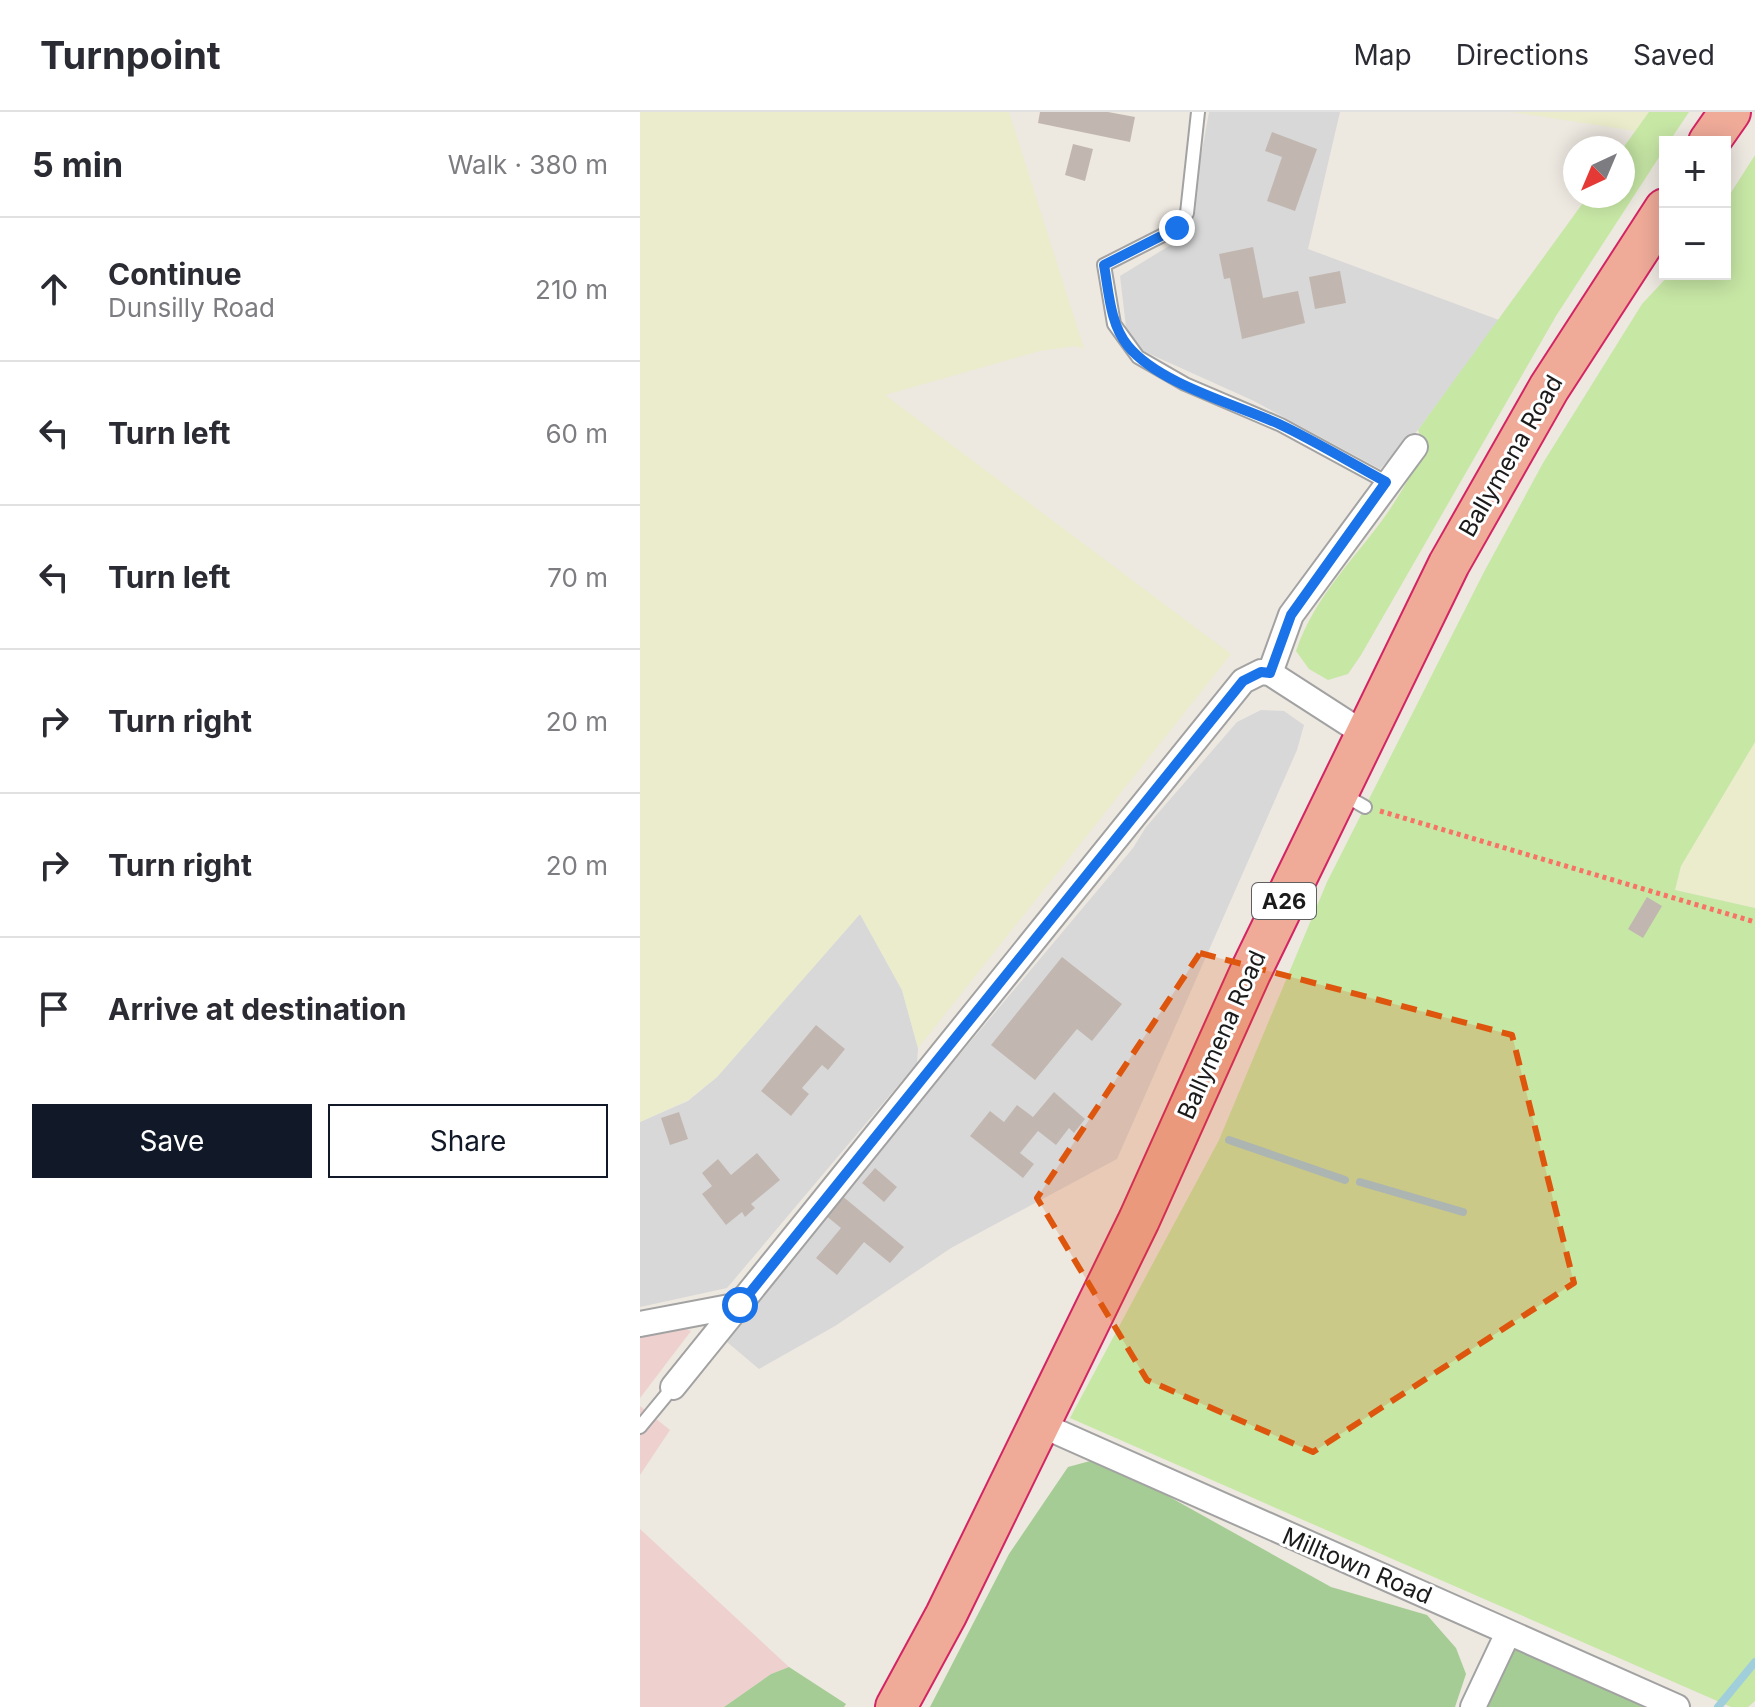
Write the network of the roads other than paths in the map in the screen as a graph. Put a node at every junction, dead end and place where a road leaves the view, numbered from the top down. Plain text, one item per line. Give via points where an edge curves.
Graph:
1 (1198, 112) edge
2 (1730, 112) edge
3 (1713, 136) edge
4 (1659, 218) edge
5 (1415, 447) dead end
6 (1386, 482) junction
7 (1270, 673) junction
8 (1363, 733) junction
9 (740, 1305) junction
10 (640, 1324) edge
11 (673, 1387) joint
12 (1037, 1423) junction
13 (640, 1427) edge
14 (1508, 1633) junction
15 (896, 1707) edge
16 (1473, 1707) edge
17 (1677, 1707) edge

1 - 6 lane via 1187,213 1177,228 1104,265 1114,324 1138,357 1162,372 1281,425
2 - 3 highway
4 - 8 highway, Ballymena Road / A26 via 1549,388 1449,564
5 - 6 street
6 - 7 street via 1291,615
7 - 8 street
7 - 9 street via 1243,681
8 - 12 highway, Ballymena Road / A26 via 1351,799 1250,973 1139,1220
9 - 10 street
9 - 11 street
11 - 13 lane
12 - 14 street, Milltown Road
12 - 15 highway, Ballymena Road / A26
14 - 16 street
14 - 17 street, Milltown Road

